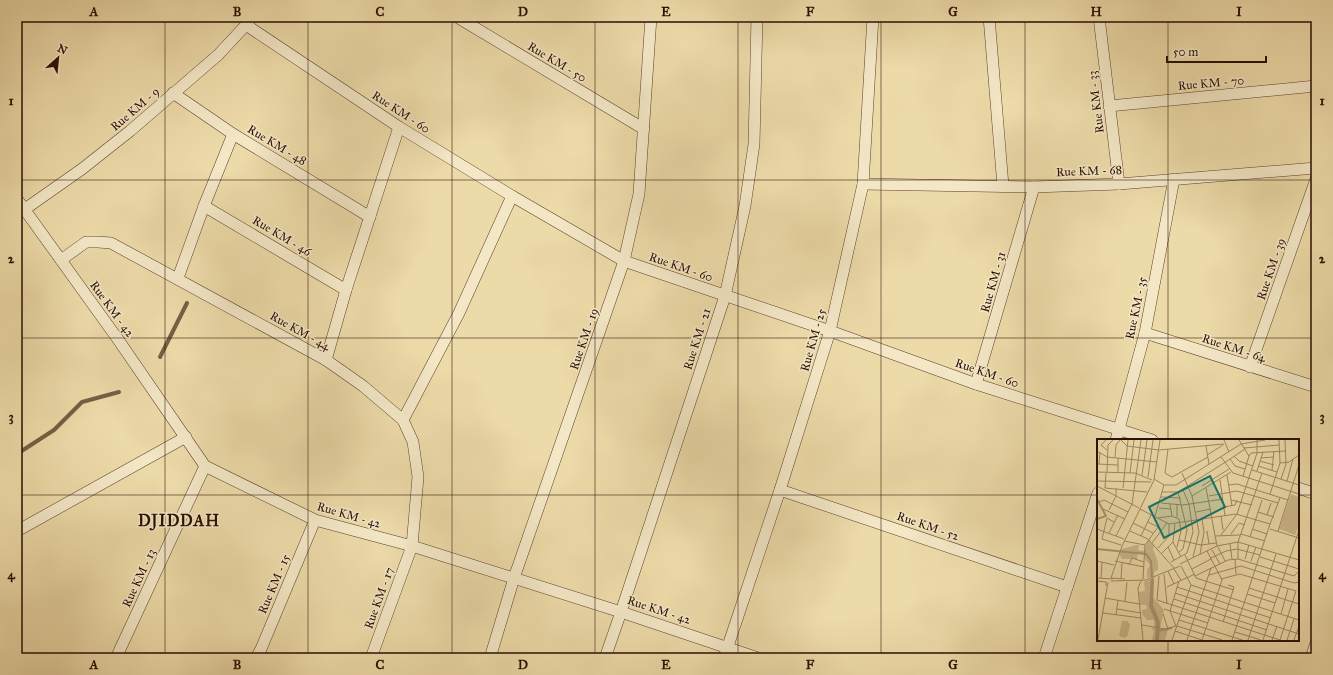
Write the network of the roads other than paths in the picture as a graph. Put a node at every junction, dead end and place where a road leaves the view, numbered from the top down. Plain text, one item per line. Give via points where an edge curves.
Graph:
1 (458, 17) edge
2 (651, 17) edge
3 (756, 17) edge
4 (873, 17) edge
5 (989, 17) edge
6 (1099, 17) edge
7 (248, 21) edge
8 (1316, 86) edge
9 (173, 93) junction
10 (1109, 106) junction
11 (399, 127) junction
12 (644, 130) junction
13 (234, 134) junction
14 (1316, 168) edge
15 (1174, 179) junction
16 (1316, 179) edge
17 (863, 184) junction
18 (1119, 184) junction
19 (1003, 186) junction
20 (1034, 187) junction
21 (512, 196) junction
22 (17, 199) edge
23 (204, 206) junction
24 (25, 209) junction
25 (370, 217) junction
26 (61, 260) junction
27 (624, 261) junction
28 (178, 278) junction
29 (346, 290) junction
30 (725, 296) junction
31 (830, 331) junction
32 (1145, 333) junction
33 (326, 360) junction
34 (1250, 367) junction
35 (976, 384) junction
36 (1316, 387) edge
37 (403, 420) junction
38 (1117, 435) edge
39 (186, 437) junction
40 (1145, 439) edge
41 (205, 466) junction
42 (1299, 488) edge
43 (780, 490) junction
44 (1316, 494) edge
45 (1097, 496) edge
46 (315, 520) junction
47 (17, 531) edge
48 (412, 546) junction
49 (514, 578) junction
50 (1067, 587) junction
51 (621, 612) junction
52 (1316, 644) edge
53 (728, 647) junction
54 (116, 658) edge
55 (256, 658) edge
56 (371, 658) edge
57 (490, 658) edge
58 (605, 658) edge
59 (724, 658) edge
60 (758, 658) edge
61 (1044, 658) edge
62 (1311, 658) edge

1 - 12 street, Rue KM - 50
2 - 12 street, Rue KM - 19
3 - 30 street, Rue KM - 21 via 754,144 745,206
4 - 17 street, Rue KM - 25
5 - 19 street
6 - 10 street, Rue KM - 33
7 - 9 street, Rue KM - 9 via 218,54
7 - 11 street, Rue KM - 60
8 - 10 street, Rue KM - 70
9 - 13 street, Rue KM - 48
9 - 24 street, Rue KM - 9 via 82,169
10 - 18 street, Rue KM - 33
11 - 21 street, Rue KM - 60
11 - 25 street
12 - 27 street, Rue KM - 19 via 640,194
13 - 23 street
13 - 25 street, Rue KM - 48
14 - 15 street, Rue KM - 68
15 - 18 street, Rue KM - 68
15 - 32 street, Rue KM - 35
16 - 34 street, Rue KM - 39
17 - 19 street, Rue KM - 68
17 - 31 street, Rue KM - 25
18 - 20 street, Rue KM - 68
19 - 20 street, Rue KM - 68
20 - 35 street, Rue KM - 31
21 - 27 street, Rue KM - 60
21 - 37 street via 459,313
22 - 24 street, Rue KM - 42
23 - 28 street
23 - 29 street, Rue KM - 46
24 - 26 street, Rue KM - 42
25 - 29 street
26 - 28 street, Rue KM - 44 via 86,242 111,243
26 - 39 street, Rue KM - 42
27 - 30 street, Rue KM - 60
27 - 49 street, Rue KM - 19
28 - 33 street, Rue KM - 44
29 - 33 street
30 - 31 street, Rue KM - 60
30 - 51 street, Rue KM - 21
31 - 35 street, Rue KM - 60
31 - 43 street, Rue KM - 25
32 - 34 street, Rue KM - 64
32 - 38 street, Rue KM - 35
33 - 37 street, Rue KM - 44 via 363,386
34 - 36 street, Rue KM - 64
35 - 38 street, Rue KM - 60
37 - 48 street, Rue KM - 44 via 413,442 418,477
38 - 40 street, Rue KM - 60
39 - 41 street, Rue KM - 42
39 - 47 street
41 - 46 street, Rue KM - 42
41 - 54 street, Rue KM - 13
42 - 44 street
43 - 50 street, Rue KM - 52
43 - 53 street, Rue KM - 25
45 - 50 street
46 - 48 street, Rue KM - 42
46 - 55 street, Rue KM - 15
48 - 49 street, Rue KM - 42
48 - 56 street, Rue KM - 17
49 - 51 street, Rue KM - 42
49 - 57 street, Rue KM - 19
50 - 61 street
51 - 53 street, Rue KM - 42
51 - 58 street, Rue KM - 21
52 - 62 street
53 - 59 street, Rue KM - 25
53 - 60 street, Rue KM - 42

